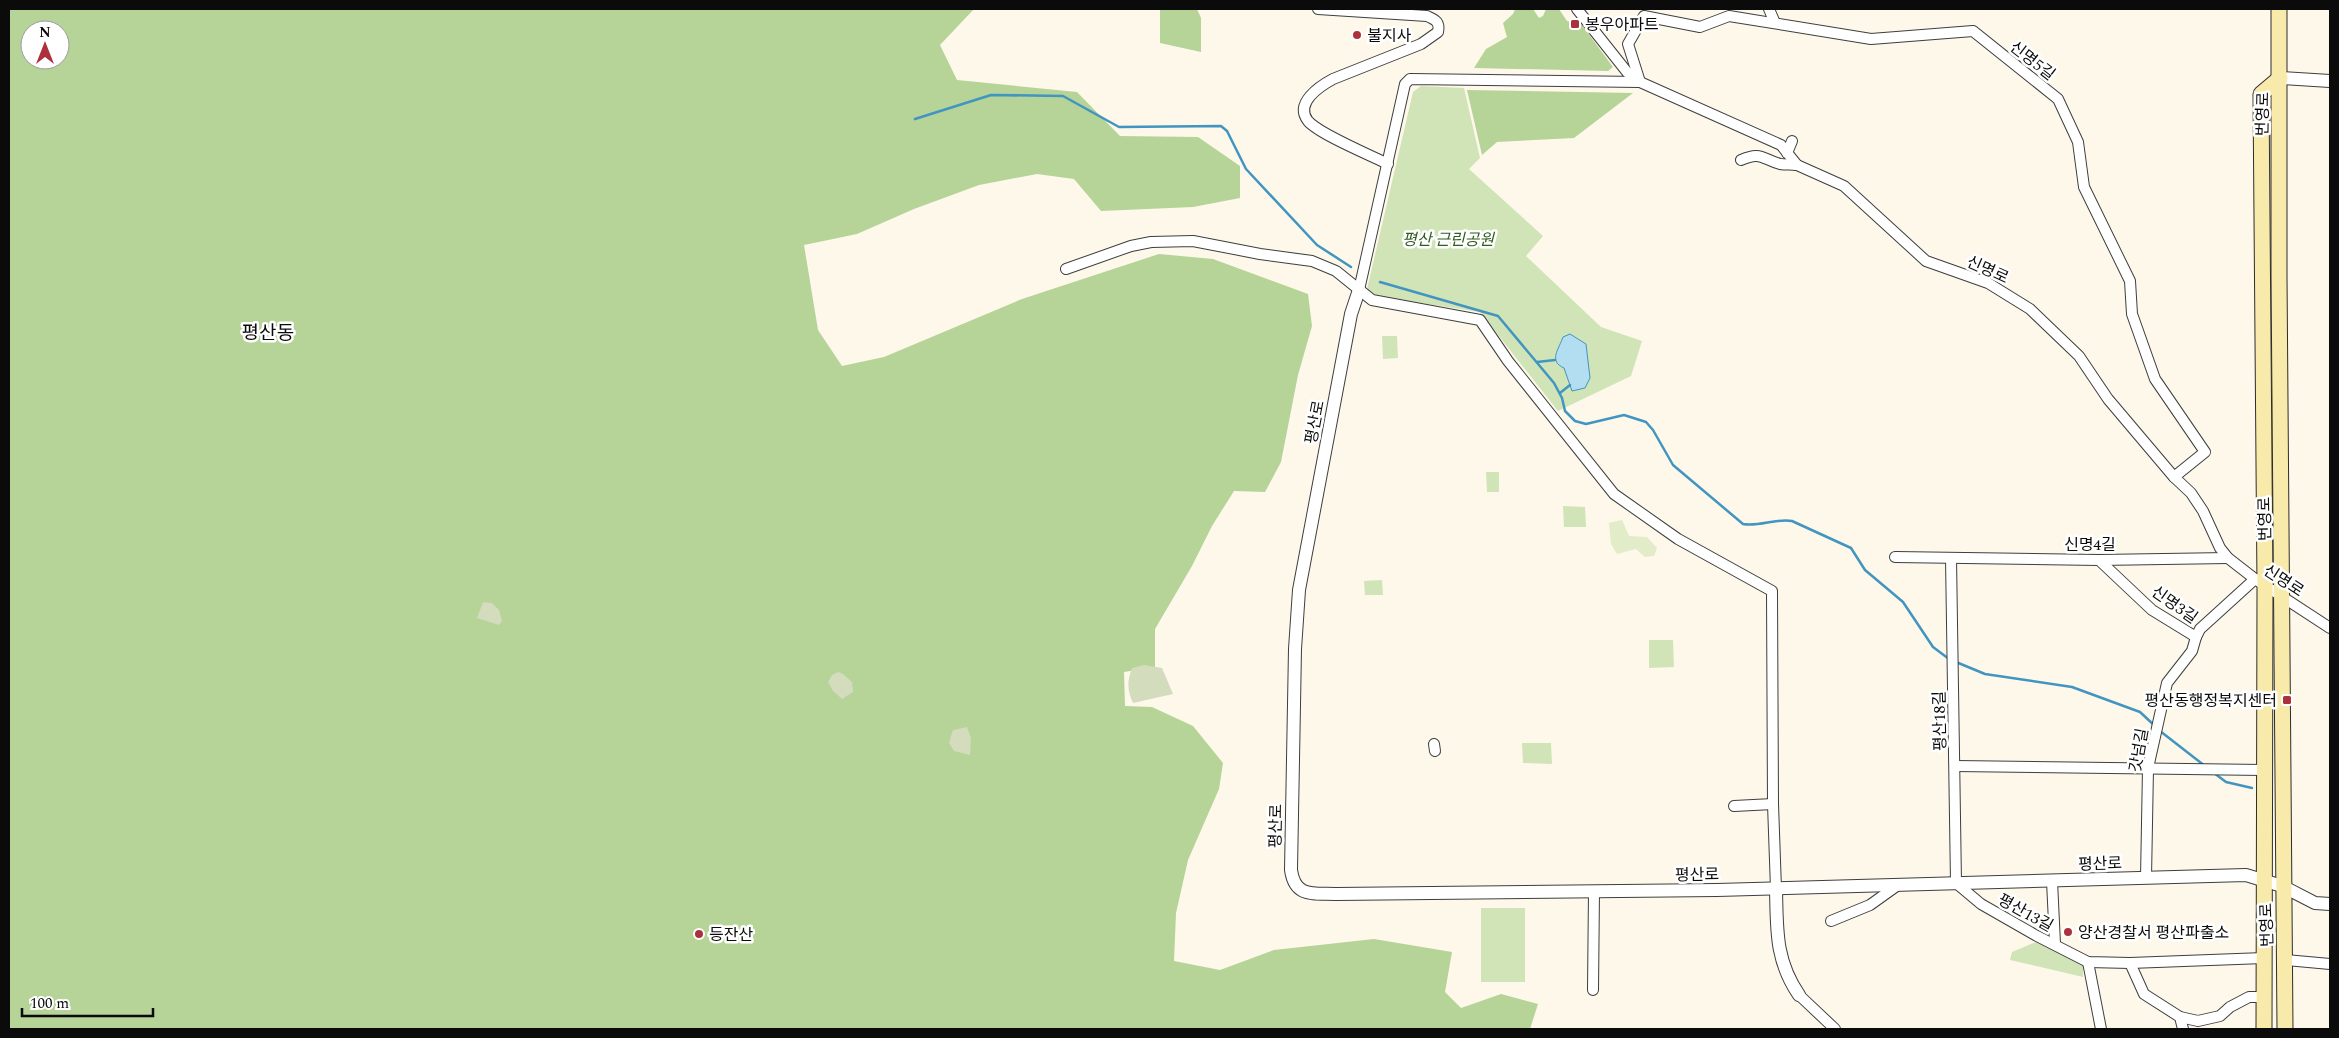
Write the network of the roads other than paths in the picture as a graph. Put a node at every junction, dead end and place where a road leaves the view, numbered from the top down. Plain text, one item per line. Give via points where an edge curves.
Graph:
1 (1318, 9) edge
2 (1577, 9) edge
3 (1769, 9) edge
4 (2279, 9) edge
5 (1775, 23) junction
6 (2280, 78) junction
7 (2330, 81) edge
8 (1640, 82) junction
9 (1792, 141) dead end
10 (2279, 151) junction
11 (2262, 152) junction
12 (1787, 153) junction
13 (1741, 160) dead end
14 (1388, 164) junction
15 (1797, 165) junction
16 (1066, 269) dead end
17 (1359, 290) junction
18 (2174, 477) junction
19 (2264, 534) junction
20 (2282, 534) junction
21 (1894, 557) dead end
22 (1951, 558) junction
23 (2228, 558) junction
24 (2099, 560) junction
25 (2260, 582) junction
26 (2282, 597) junction
27 (2330, 628) edge
28 (2196, 637) junction
29 (1955, 766) junction
30 (2148, 768) junction
31 (2264, 770) junction
32 (1773, 804) junction
33 (1734, 806) dead end
34 (2146, 878) junction
35 (2264, 880) junction
36 (2052, 881) junction
37 (1956, 884) junction
38 (1898, 885) junction
39 (2282, 886) junction
40 (1776, 889) junction
41 (1594, 891) junction
42 (2330, 904) edge
43 (1832, 921) dead end
44 (2055, 944) junction
45 (2264, 955) junction
46 (2285, 955) junction
47 (2088, 962) junction
48 (2130, 963) junction
49 (2330, 964) edge
50 (1593, 990) dead end
51 (1799, 995) joint
52 (2264, 997) junction
53 (2180, 1017) junction
54 (1835, 1029) edge
55 (2101, 1029) edge
56 (2183, 1029) edge
57 (2264, 1029) edge
58 (2285, 1029) edge

1 - 14 street via 1427,16 1440,25 1438,32 1421,44 1333,79 1320,86 1308,100 1308,120 1320,130
2 - 8 street, 신명로 via 1627,72
3 - 5 street
4 - 6 main road, 번영로
5 - 8 street, 신명5길 via 1729,16 1700,27 1644,16 1628,44
5 - 18 street, 신명5길 via 1871,39 1973,31 2058,99 2078,142 2084,186 2130,281 2132,314 2155,379 2205,452
6 - 7 street
6 - 10 main road, 번영로
6 - 11 main road via 2261,94
8 - 12 street, 신명로 via 1781,145
8 - 14 street via 1410,79 1405,84
9 - 12 street
10 - 11 main road via 2271,141 2265,144
10 - 20 main road, 번영로
11 - 19 main road
12 - 15 street, 신명로
13 - 15 street via 1758,155 1781,164
14 - 17 street
15 - 18 street, 신명로 via 1844,186 1926,261 1988,283 2023,303 2079,356 2108,399
16 - 17 street via 1131,246 1193,241 1312,261 1336,271
17 - 32 street via 1372,300 1480,320 1508,361 1614,494 1678,539 1772,591
17 - 41 street, 평산로 via 1346,339 1299,590 1295,659 1293,883 1308,893
18 - 23 street, 신명로 via 2191,493
19 - 20 main road via 2273,540
19 - 25 main road
20 - 26 main road, 번영로
21 - 22 street, 신명4길
22 - 24 street, 신명4길
22 - 29 street, 평산18길
23 - 24 street, 신명4길
23 - 25 street, 신명로
24 - 28 street, 신명3길 via 2152,610
25 - 26 street, 신명로
25 - 28 street, 신명3길 via 2200,629
25 - 31 main road
26 - 27 street, 신명로
26 - 39 main road, 번영로
28 - 30 street, 갓넘길 via 2192,651 2166,683
29 - 30 street
29 - 37 street, 평산18길
30 - 31 street
30 - 34 street, 갓넘길
31 - 35 main road
32 - 33 street
32 - 40 street
34 - 35 street, 평산로 via 2246,875
34 - 36 street, 평산로
35 - 39 street, 평산로
35 - 45 main road
36 - 37 street, 평산로
36 - 44 street
37 - 38 street, 평산로
37 - 44 street, 평산13길 via 1981,904
38 - 40 street, 평산로
38 - 43 street via 1870,905
39 - 42 street, 평산로 via 2315,903
39 - 46 main road, 번영로
40 - 41 street, 평산로
40 - 51 street via 1778,946 1787,975
41 - 50 street
44 - 47 street, 평산13길
45 - 46 main road via 2268,943 2274,940 2279,942
45 - 48 street, 평산13길
45 - 52 main road
46 - 49 street
46 - 58 main road, 번영로
47 - 48 street, 평산13길
47 - 55 street
48 - 53 street via 2144,994
51 - 54 street
52 - 53 street via 2249,997 2220,1016 2198,1021
52 - 57 main road
53 - 56 street

